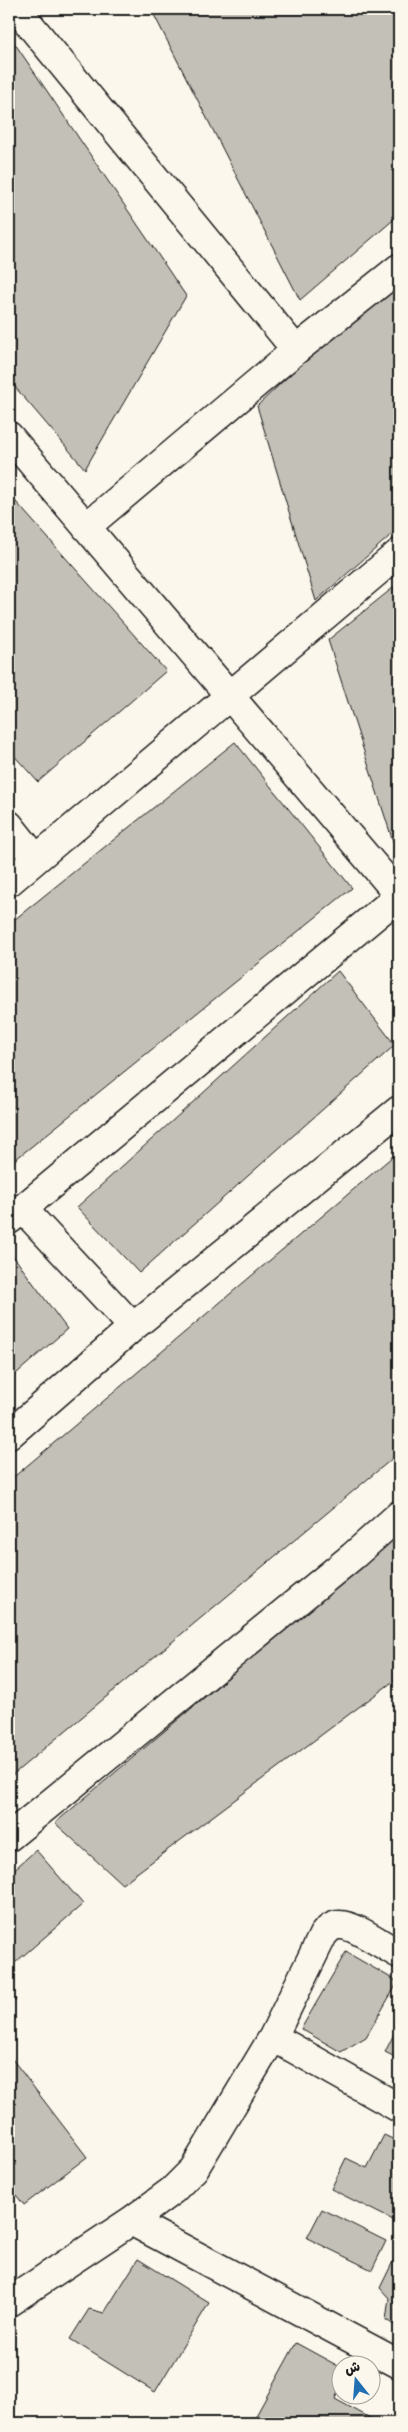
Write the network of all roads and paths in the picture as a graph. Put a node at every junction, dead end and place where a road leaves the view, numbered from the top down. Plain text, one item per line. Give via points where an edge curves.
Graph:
1 (17, 9) edge
2 (399, 268) edge
3 (296, 350) junction
4 (9, 436) edge
5 (86, 527) junction
6 (399, 553) edge
7 (230, 695) junction
8 (9, 825) edge
9 (36, 859) junction
10 (9, 882) edge
11 (399, 896) edge
12 (399, 1110) edge
13 (16, 1215) edge
14 (133, 1327) junction
15 (9, 1435) edge
16 (399, 1515) edge
17 (10, 1835) edge
18 (399, 1954) edge
19 (273, 2037) junction
20 (399, 2108) edge
21 (131, 2221) junction
22 (9, 2302) edge
23 (399, 2364) edge

1 - 3 street
2 - 3 street
3 - 5 street
4 - 5 street
5 - 7 street
6 - 7 street
7 - 9 street
7 - 11 street
8 - 9 street
9 - 10 street
11 - 13 street
12 - 14 street
13 - 14 street
14 - 15 street
16 - 17 street
18 - 19 street via 347,1926 330,1928 323,1935
19 - 20 street
19 - 21 street via 194,2169 173,2190
21 - 22 street
21 - 23 street

